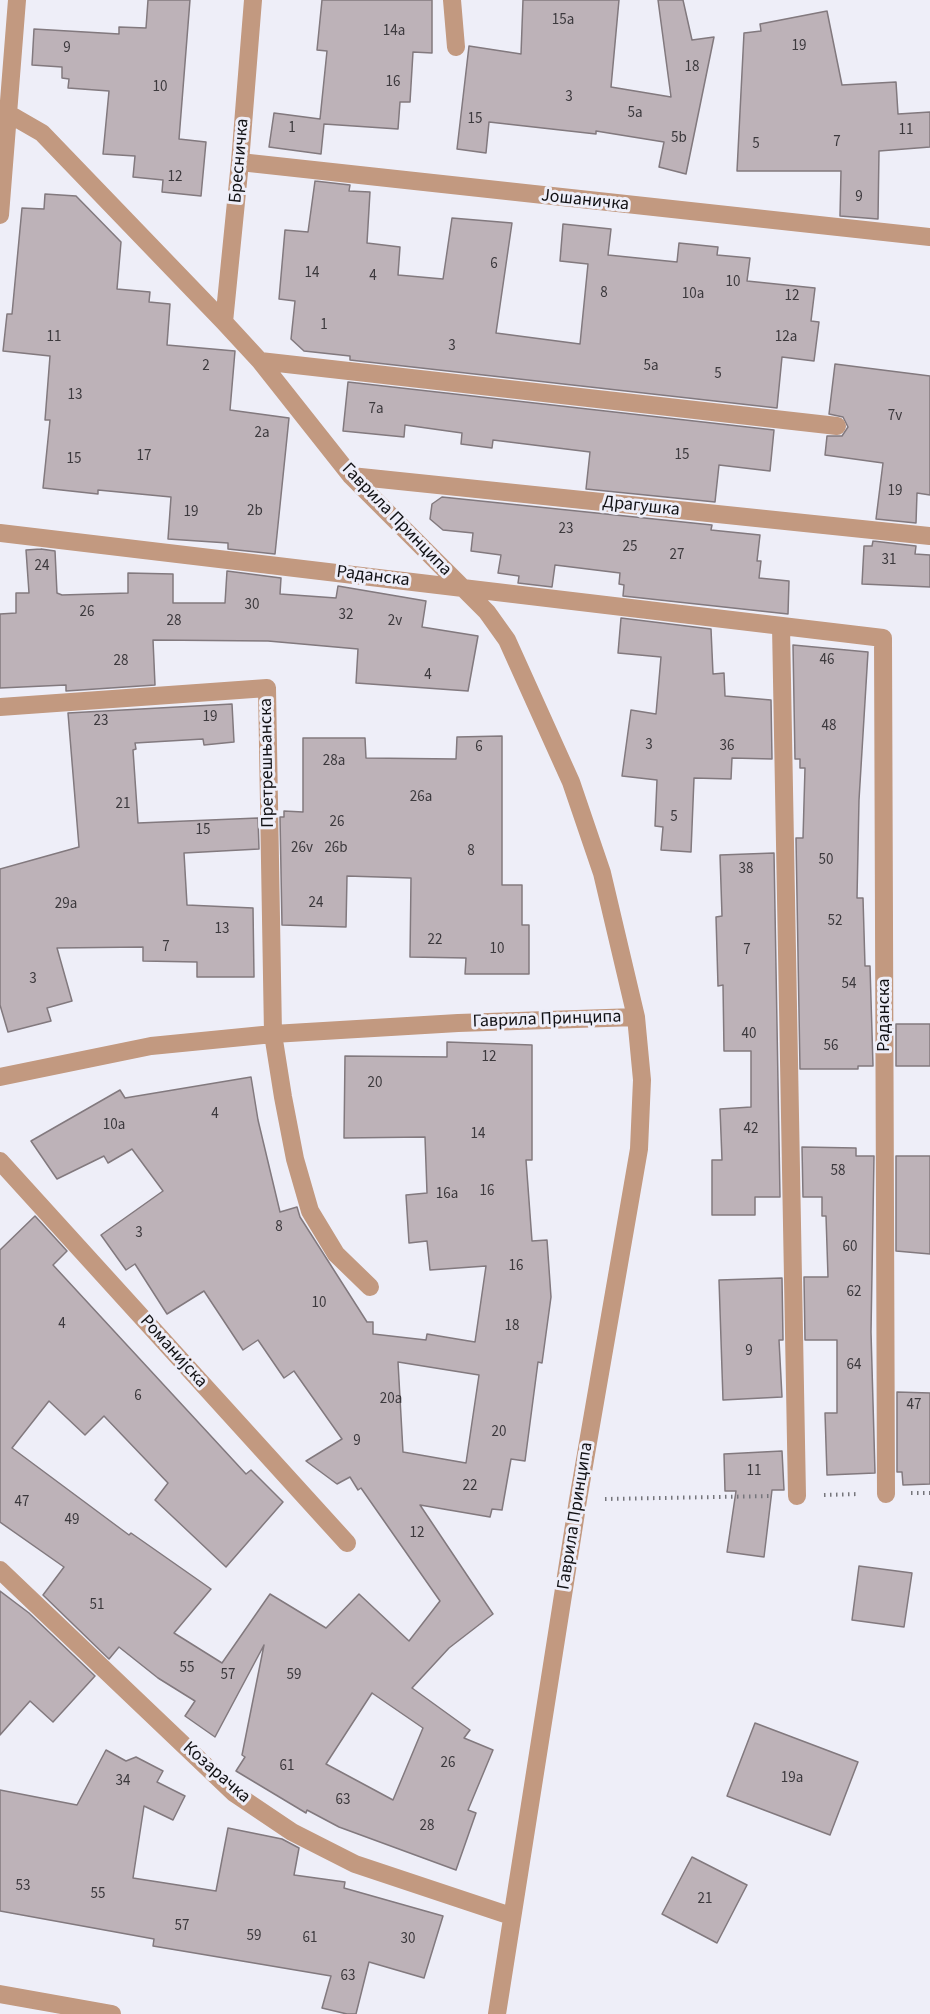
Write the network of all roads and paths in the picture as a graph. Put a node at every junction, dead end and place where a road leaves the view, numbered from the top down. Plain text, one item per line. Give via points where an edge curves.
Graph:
1 (17, 0) edge
2 (253, 0) edge
3 (452, 0) edge
4 (456, 47) dead end
5 (9, 114) junction
6 (240, 162) junction
7 (0, 215) edge
8 (930, 237) edge
9 (224, 322) junction
10 (260, 361) junction
11 (837, 426) dead end
12 (351, 476) junction
13 (0, 533) edge
14 (930, 537) edge
15 (461, 587) junction
16 (781, 626) junction
17 (0, 707) edge
18 (636, 1017) junction
19 (273, 1034) junction
20 (0, 1077) edge
21 (0, 1161) edge
22 (370, 1287) dead end
23 (930, 1493) edge
24 (886, 1494) junction
25 (797, 1496) junction
26 (578, 1500) junction
27 (347, 1543) dead end
28 (0, 1570) edge
29 (511, 1916) junction
30 (0, 1994) edge
31 (112, 2014) edge
32 (497, 2014) edge

1 - 5 street
2 - 6 street, Бресничка
3 - 4 street
5 - 7 street
5 - 9 street, Гаврила Принципа via 42,133
6 - 8 street, Јошаничка
6 - 9 street, Бресничка
9 - 10 street, Гаврила Принципа
10 - 11 street
10 - 12 street, Гаврила Принципа
12 - 14 street, Драгушка
12 - 15 street, Гаврила Принципа
13 - 15 street, Раданска
15 - 16 street, Раданска
15 - 18 street, Гаврила Принципа via 487,612 507,640 571,782 602,873
16 - 24 street, Раданска via 883,638
16 - 25 street
17 - 19 street, Претрешњанска via 267,688
18 - 19 street, Гаврила Принципа
18 - 26 street, Гаврила Принципа via 642,1080 639,1149
19 - 20 street via 151,1047
19 - 22 street, Претрешњанска via 295,1159 310,1211 336,1254
21 - 27 street, Романијска
23 - 24 path
24 - 25 path
25 - 26 path
26 - 29 street, Гаврила Принципа
28 - 29 street, Козарачка via 234,1793 292,1832 355,1864
29 - 32 street, Гаврила Принципа
30 - 31 street

